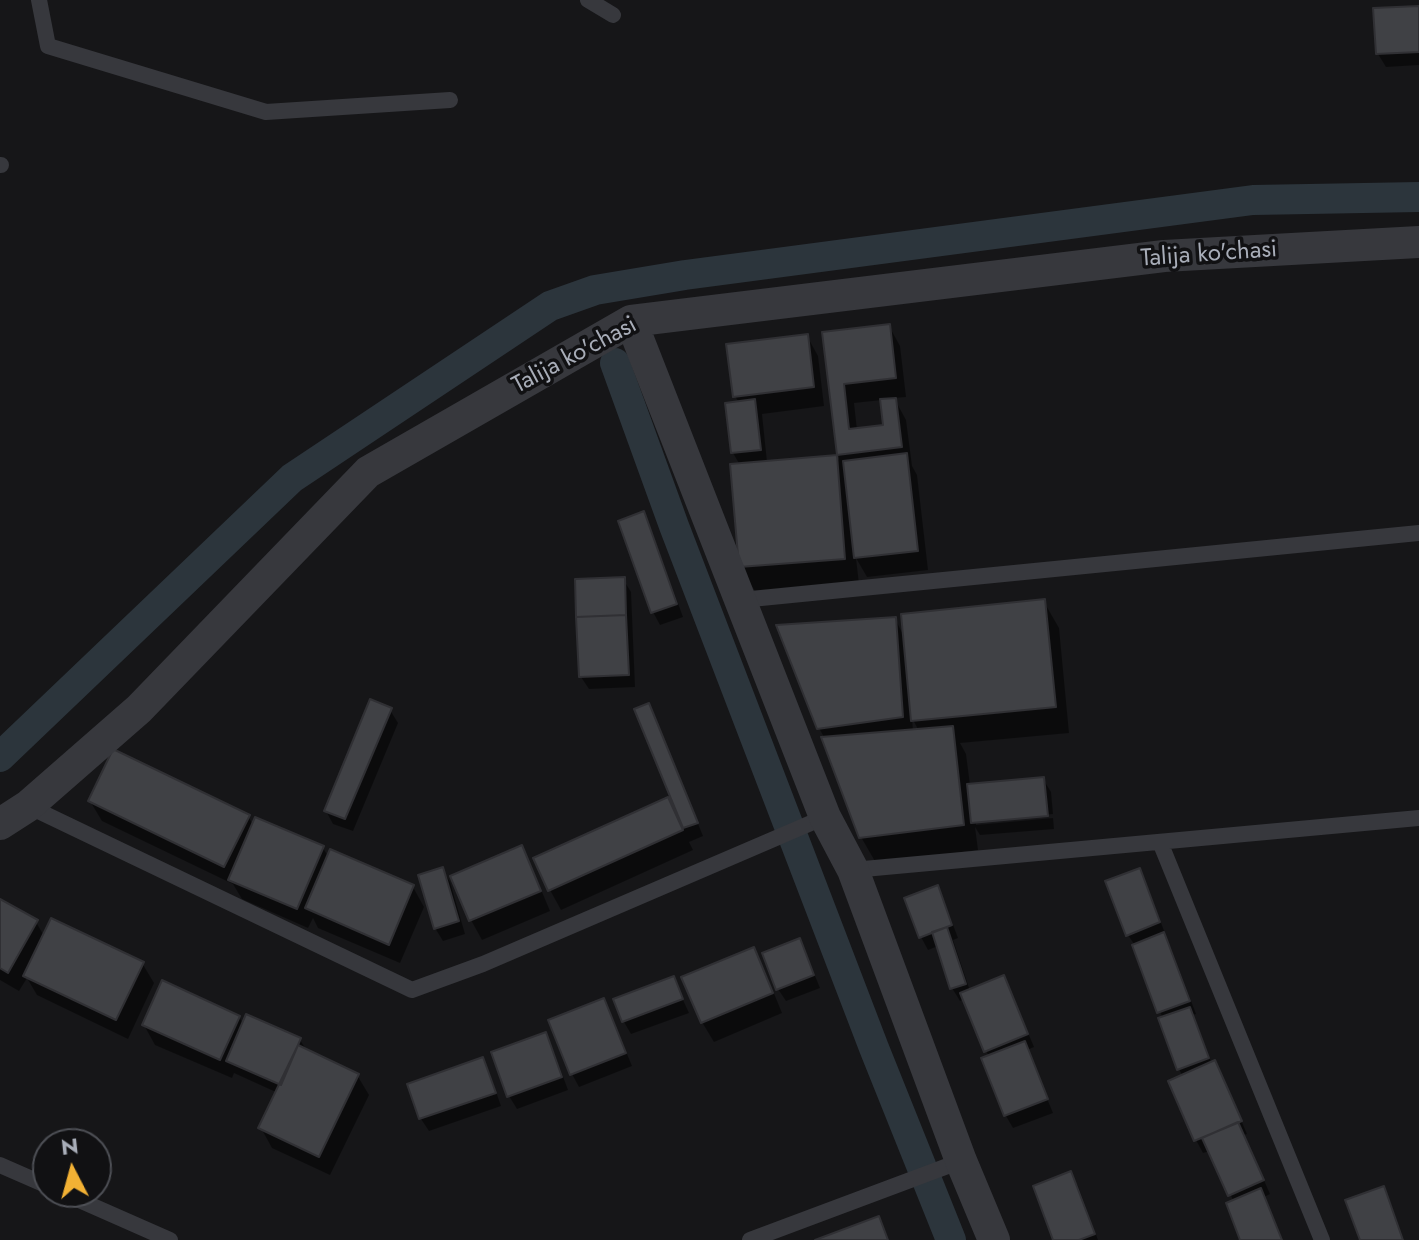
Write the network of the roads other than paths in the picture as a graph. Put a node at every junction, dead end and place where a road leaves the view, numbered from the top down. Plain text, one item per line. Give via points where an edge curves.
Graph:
1 (39, 0) edge
2 (588, 0) edge
3 (613, 15) dead end
4 (450, 100) dead end
5 (1419, 242) edge
6 (631, 321) junction
7 (1419, 533) edge
8 (741, 600) junction
9 (28, 806) junction
10 (825, 817) junction
11 (1419, 818) edge
12 (0, 824) edge
13 (1160, 842) junction
14 (853, 870) junction
15 (961, 1161) junction
16 (0, 1165) edge
17 (32, 1179) edge
18 (97, 1208) edge
19 (170, 1240) edge
20 (750, 1240) edge
21 (994, 1240) edge
22 (1322, 1240) edge

1 - 4 lane via 48,46 266,112
2 - 3 lane
5 - 6 street, Talija ko'chasi via 1164,256
6 - 8 street
6 - 9 street, Talija ko'chasi via 368,472 139,709
7 - 8 lane
8 - 10 street
9 - 10 lane via 412,990
9 - 12 street, Talija ko'chasi
10 - 14 street
11 - 13 lane
13 - 14 lane
13 - 22 lane
14 - 15 street
15 - 20 lane
15 - 21 street
16 - 17 lane
18 - 19 lane

